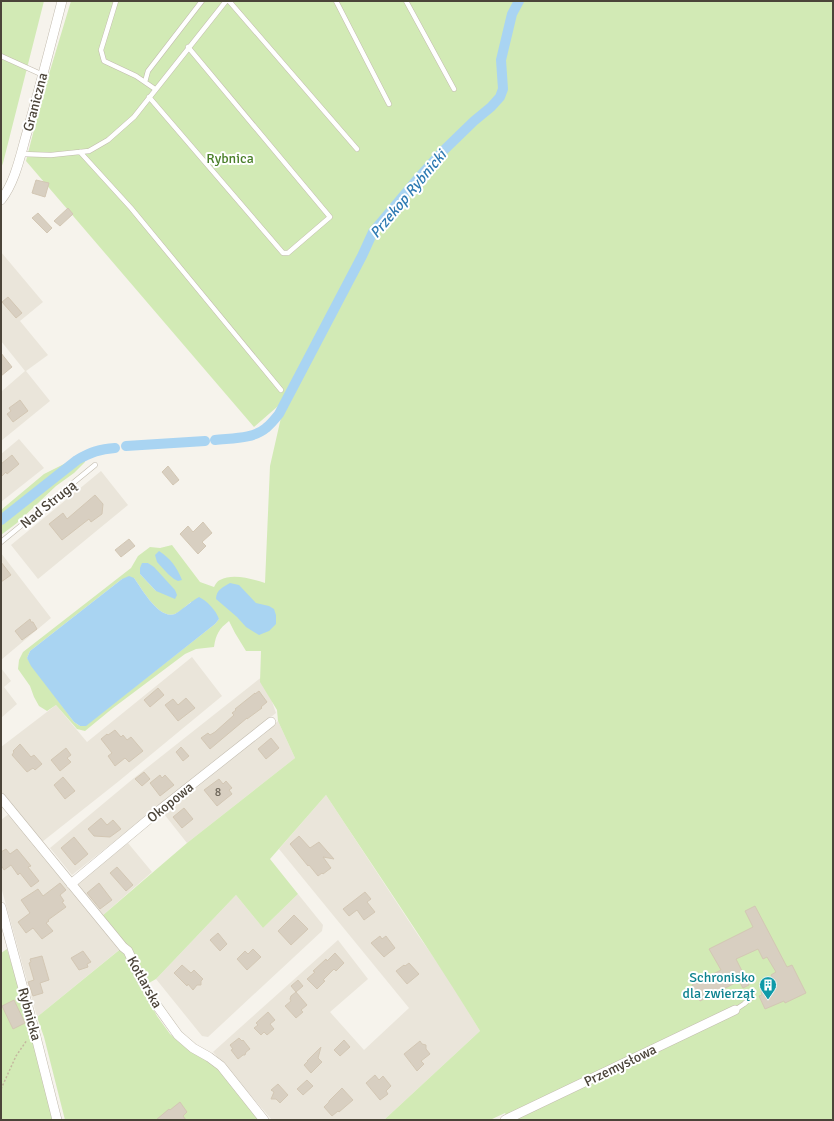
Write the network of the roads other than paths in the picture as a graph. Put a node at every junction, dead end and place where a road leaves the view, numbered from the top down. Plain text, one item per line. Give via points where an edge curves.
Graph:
1 (116, 1) edge
2 (202, 1) edge
3 (228, 1) edge
4 (336, 1) edge
5 (406, 1) edge
6 (60, 2) edge
7 (188, 47) junction
8 (1, 56) edge
9 (43, 75) junction
10 (145, 82) junction
11 (155, 89) junction
12 (454, 89) dead end
13 (149, 97) junction
14 (389, 104) dead end
15 (357, 149) dead end
16 (80, 152) junction
17 (21, 154) junction
18 (1, 200) edge
19 (281, 390) dead end
20 (95, 466) dead end
21 (1, 542) edge
22 (271, 722) dead end
23 (1, 798) edge
24 (72, 884) junction
25 (1, 908) edge
26 (10, 943) junction
27 (1, 946) edge
28 (752, 997) dead end
29 (735, 1010) joint
30 (57, 1120) edge
31 (264, 1120) edge
32 (505, 1120) edge

1 - 10 lane via 101,50 104,61
2 - 10 lane via 148,71
3 - 7 lane
3 - 15 lane
4 - 14 lane
5 - 12 lane
6 - 9 street, Graniczna
7 - 11 lane
7 - 13 lane via 330,217 288,253 282,253
8 - 9 lane
9 - 17 street, Graniczna
10 - 11 lane
11 - 13 lane
13 - 16 lane via 134,117 108,140 89,151
16 - 17 lane via 52,155
16 - 19 lane via 130,208
17 - 18 street, Graniczna via 17,169
20 - 21 lane, Nad Strugą
22 - 24 street, Okopowa
23 - 24 street, Kotlarska
24 - 31 street, Kotlarska via 128,951 155,1003 178,1035 221,1066
25 - 26 street, Rybnicka
26 - 27 street
26 - 30 street, Rybnicka
28 - 29 lane
29 - 32 street, Przemysłowa

